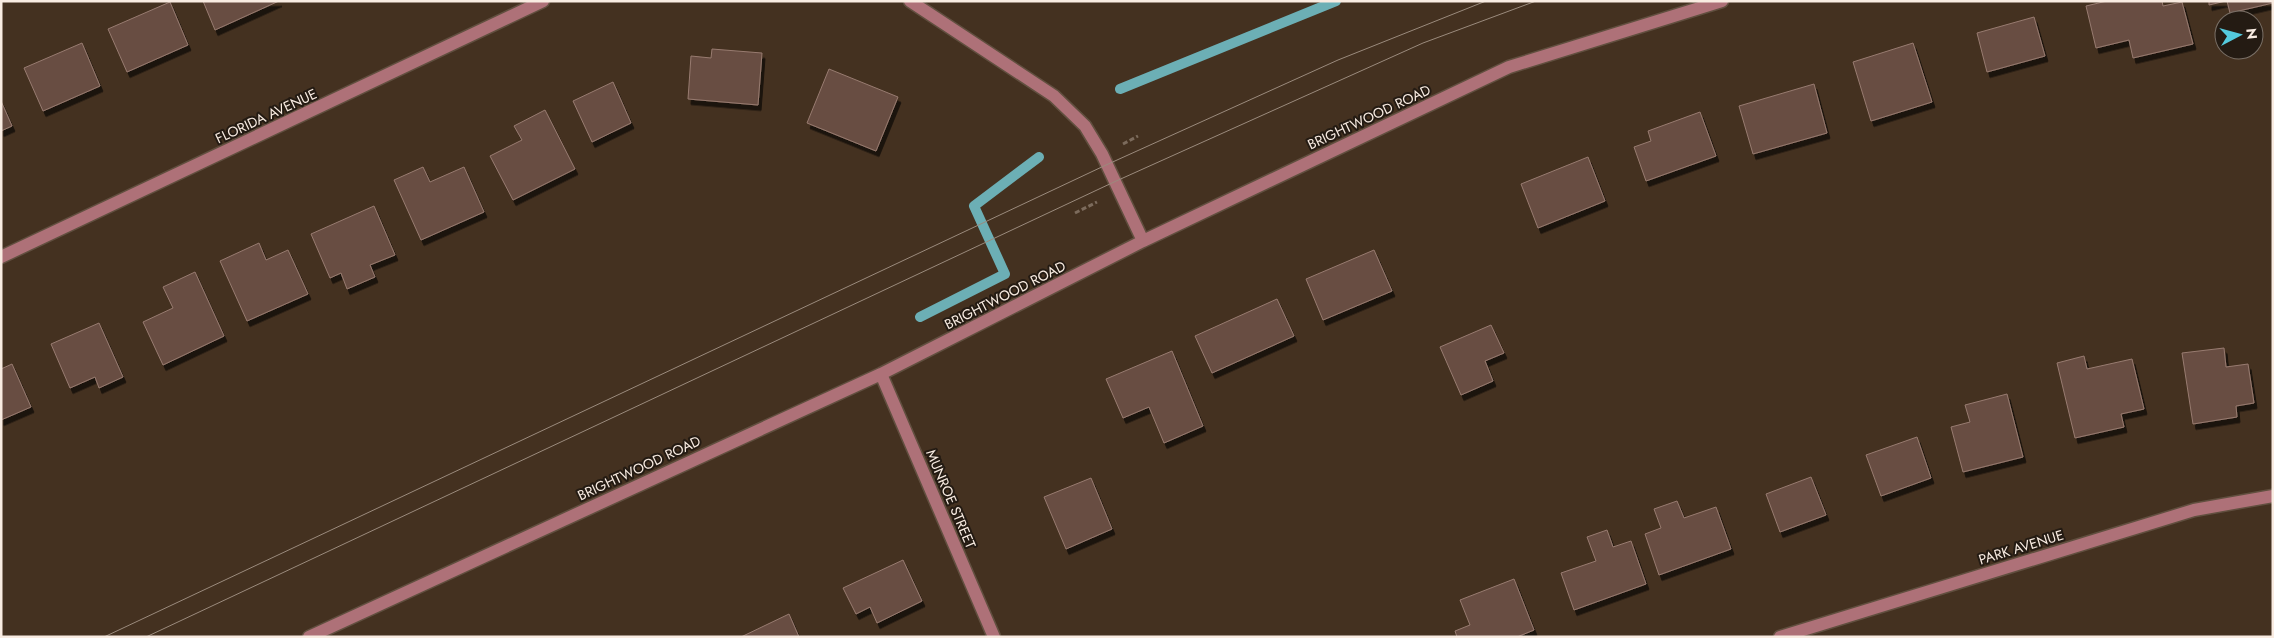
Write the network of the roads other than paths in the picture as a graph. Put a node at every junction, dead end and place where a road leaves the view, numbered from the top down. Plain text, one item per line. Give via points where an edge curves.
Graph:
1 (543, 1) edge
2 (910, 1) edge
3 (1722, 1) edge
4 (1143, 241) junction
5 (1, 257) edge
6 (881, 374) junction
7 (2273, 496) edge
8 (309, 637) edge
9 (994, 637) edge
10 (1780, 637) edge

1 - 5 street, FLORIDA AVENUE
2 - 4 street via 1054,96 1085,126 1102,154
3 - 4 street, BRIGHTWOOD ROAD via 1509,67
4 - 6 street, BRIGHTWOOD ROAD
6 - 8 street, BRIGHTWOOD ROAD
6 - 9 street, MUNROE STREET
7 - 10 street, PARK AVENUE via 2194,510

